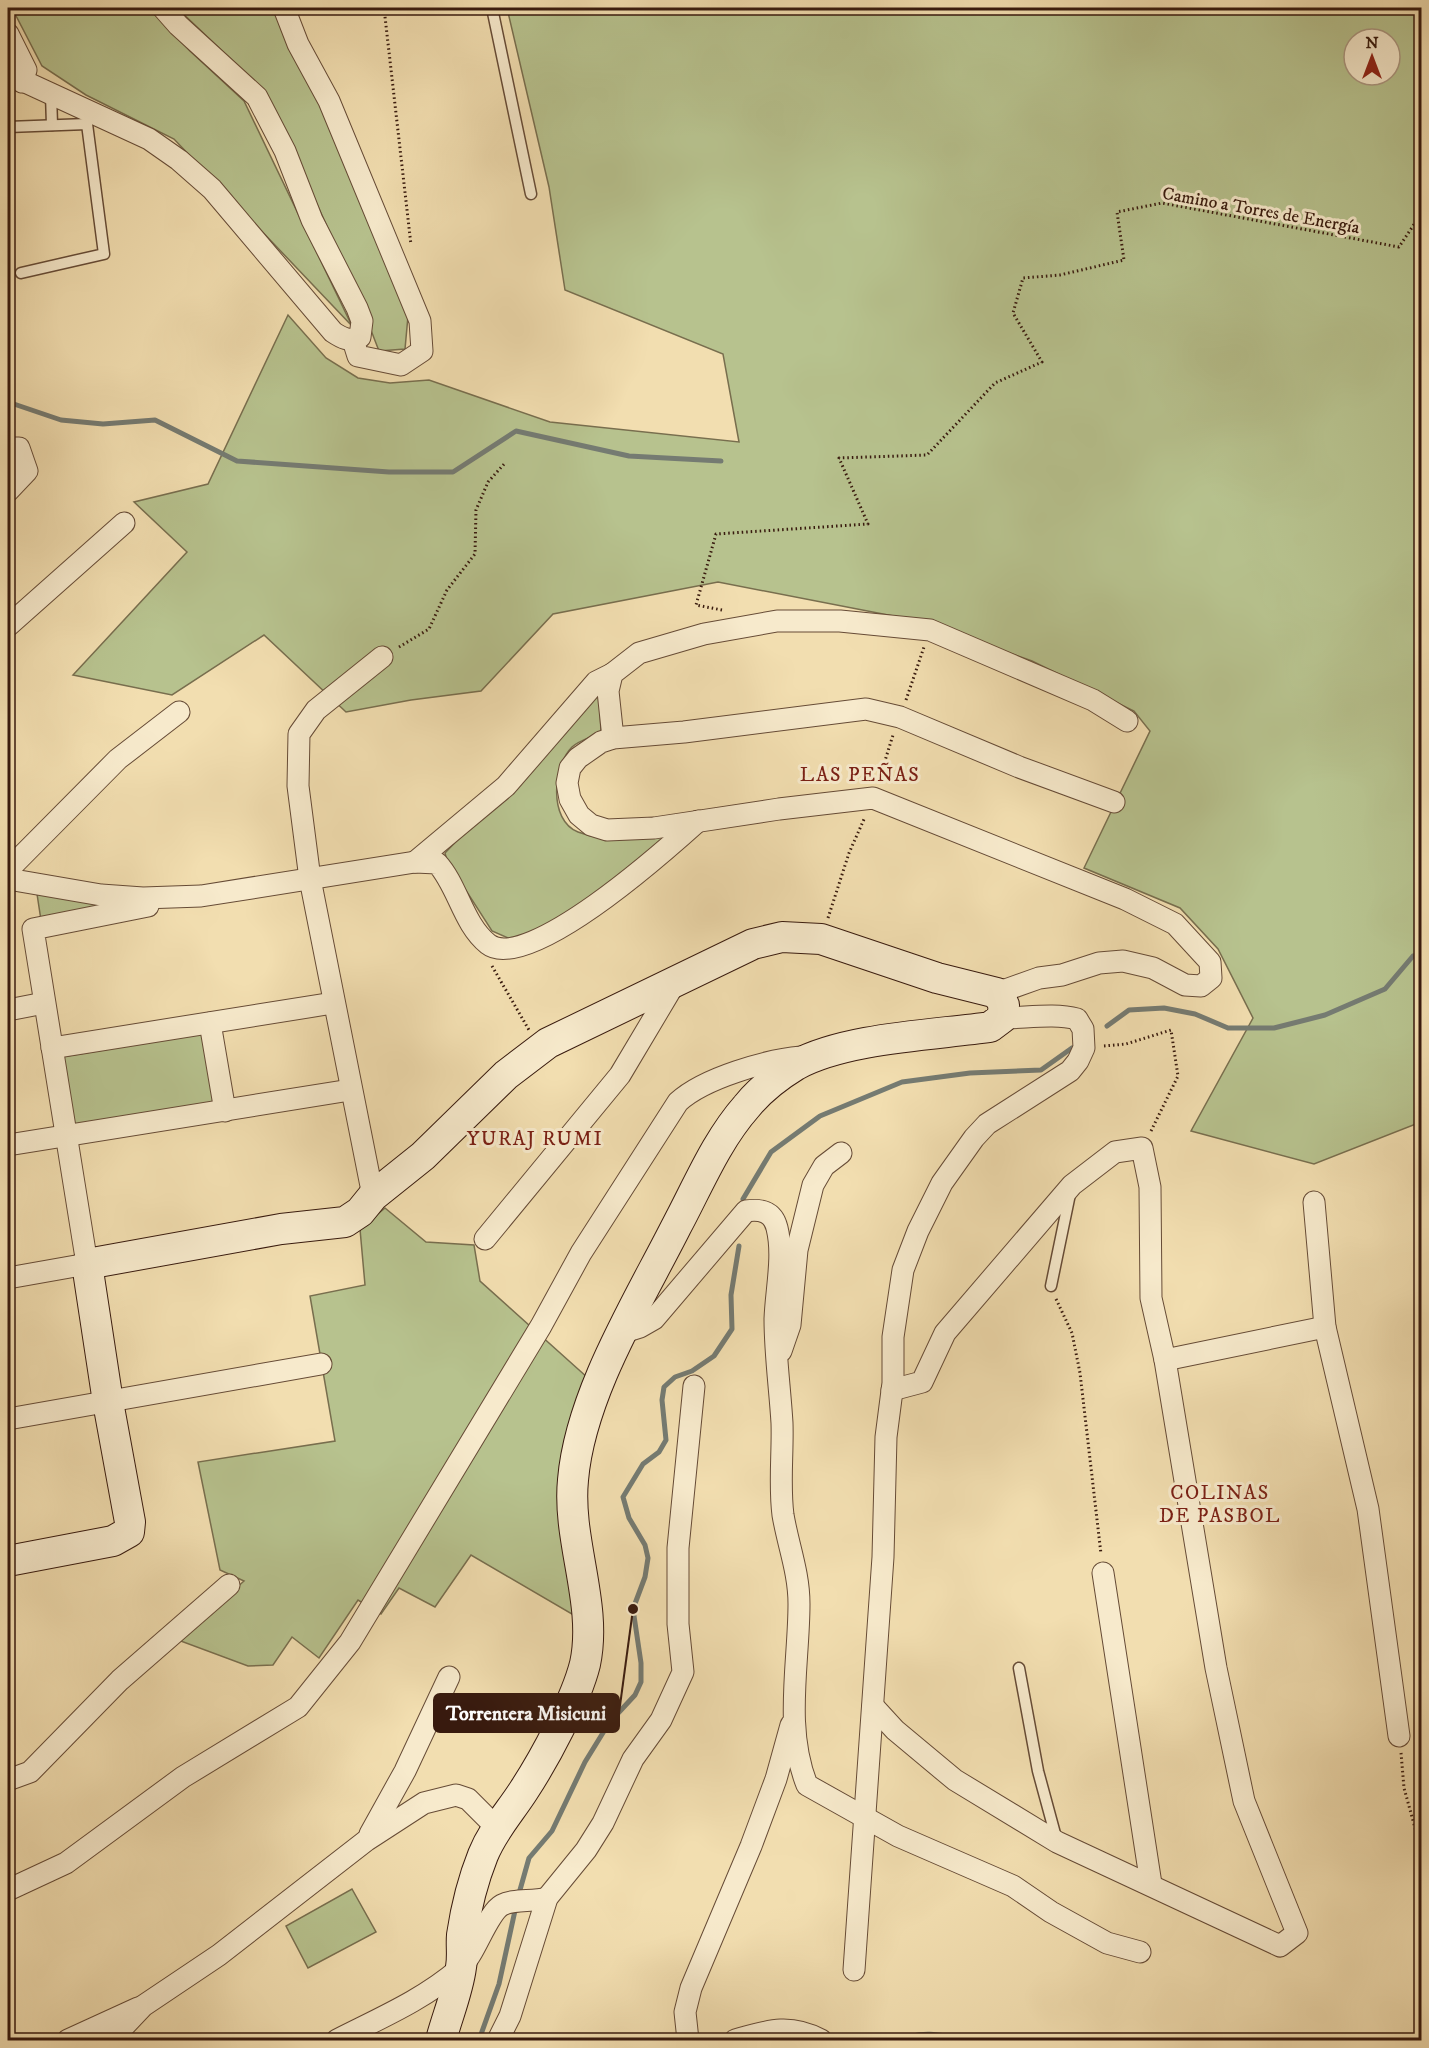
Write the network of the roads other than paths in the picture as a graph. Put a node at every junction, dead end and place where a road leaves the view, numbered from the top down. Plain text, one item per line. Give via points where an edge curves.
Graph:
1 (163, 8) edge
2 (284, 8) edge
3 (492, 8) edge
4 (8, 34) edge
5 (15, 78) edge
6 (51, 93) junction
7 (52, 125) junction
8 (8, 127) edge
9 (531, 194) dead end
10 (21, 273) dead end
11 (353, 340) junction
12 (8, 448) edge
13 (8, 491) edge
14 (124, 523) dead end
15 (8, 627) edge
16 (382, 657) road end
17 (612, 674) junction
18 (179, 712) dead end
19 (1127, 721) dead end
20 (613, 738) junction
21 (1114, 802) dead end
22 (698, 821) junction
23 (415, 862) junction
24 (8, 870) edge
25 (8, 879) edge
26 (310, 879) junction
27 (201, 896) junction
28 (677, 980) junction
29 (44, 1003) junction
30 (333, 1003) junction
31 (999, 1006) junction
32 (8, 1010) edge
33 (210, 1023) junction
34 (52, 1048) junction
35 (823, 1055) junction
36 (350, 1090) junction
37 (225, 1111) junction
38 (66, 1136) junction
39 (8, 1145) edge
40 (841, 1153) dead end
41 (1072, 1185) junction
42 (373, 1196) junction
43 (1314, 1202) dead end
44 (485, 1239) dead end
45 (87, 1264) junction
46 (8, 1278) edge
47 (1051, 1286) road end
48 (1325, 1327) junction
49 (621, 1334) junction
50 (777, 1360) junction
51 (1165, 1360) junction
52 (321, 1364) dead end
53 (694, 1386) dead end
54 (892, 1390) junction
55 (108, 1402) junction
56 (8, 1419) edge
57 (8, 1562) edge
58 (1103, 1573) road end
59 (229, 1585) dead end
60 (1019, 1668) dead end
61 (449, 1677) dead end
62 (794, 1703) junction
63 (873, 1706) junction
64 (1399, 1736) road end
65 (8, 1780) edge
66 (866, 1818) junction
67 (496, 1827) junction
68 (367, 1840) junction
69 (1057, 1842) junction
70 (1151, 1884) junction
71 (8, 1890) edge
72 (547, 1898) junction
73 (1140, 1952) dead end
74 (461, 1968) junction
75 (855, 1970) dead end
76 (143, 2006) junction
77 (68, 2040) edge
78 (111, 2040) edge
79 (337, 2040) edge
80 (441, 2040) edge
81 (498, 2040) edge
82 (688, 2040) edge
83 (735, 2040) edge
84 (821, 2040) edge

1 - 11 street via 257,97 357,308 362,330 360,337
2 - 11 street via 298,44 329,101 420,321 422,351 401,365 358,356
3 - 9 lane
4 - 5 street via 26,70
5 - 6 street
6 - 7 lane
6 - 11 street via 149,139 179,160 212,189 333,332 342,339
7 - 8 lane
7 - 10 lane via 87,124 104,254
12 - 13 street via 19,448 27,471
14 - 15 street
16 - 26 street via 316,710 298,734 298,786
17 - 19 street via 639,653 704,634 777,621 840,621 930,630 1093,700
17 - 20 street via 608,691
17 - 23 street via 596,682 506,786
18 - 24 street via 118,759
20 - 21 street via 866,710 900,717
20 - 22 street via 593,747 570,768 570,799 579,815 591,825 607,830
22 - 23 street via 634,879 544,938 510,949 490,946 477,933 437,863
22 - 31 street via 873,798 1125,899 1174,924 1210,962 1211,978 1201,986 1185,985 1154,968 1123,961 1099,963
23 - 26 street
25 - 27 street via 101,895
26 - 27 street
26 - 30 street
27 - 29 street via 33,928
28 - 31 street via 753,944 782,937 821,939 937,978
28 - 42 street via 548,1043 506,1075 423,1156
28 - 44 street via 620,1075
29 - 32 street
29 - 34 street
30 - 33 street
30 - 36 street
31 - 35 street via 990,1027 861,1045
31 - 54 street via 1039,1018 1063,1015 1077,1019 1083,1029 1084,1048 1070,1071 987,1124 942,1183 903,1270 893,1337
33 - 34 street
33 - 37 street
34 - 38 street
35 - 49 street via 797,1065 747,1106 724,1138
35 - 71 street via 784,1058 745,1070 699,1087 678,1102 581,1253 350,1642 298,1707 183,1777 66,1863
36 - 37 street
36 - 42 street
37 - 38 street
38 - 39 street
38 - 45 street
40 - 50 street via 824,1166 813,1185 797,1250 790,1325
41 - 47 lane
41 - 51 street via 1115,1152 1142,1148 1150,1187 1151,1298
41 - 54 street via 945,1333 922,1382
42 - 45 street via 345,1222 281,1229
43 - 48 street
45 - 46 street
45 - 55 street
48 - 51 street
48 - 64 street via 1368,1509
49 - 50 street via 654,1318 746,1211 761,1209 770,1214 777,1227
49 - 67 street via 592,1404 575,1458 572,1483 587,1628 584,1666 524,1791
50 - 62 street via 783,1514 798,1571
51 - 70 street via 1216,1668 1244,1801 1297,1933 1280,1946
52 - 55 street
53 - 72 street via 678,1548 678,1623 683,1672 661,1720 633,1759 603,1823
54 - 63 street via 886,1437 884,1557
55 - 56 street
55 - 57 street via 129,1532 113,1540
58 - 70 street
59 - 65 street via 120,1680 30,1772
60 - 69 lane via 1038,1771
61 - 68 street
62 - 66 street via 797,1745 807,1785
62 - 82 street via 776,1779 691,1988 685,2012
63 - 66 street
63 - 69 street via 895,1730 955,1779
66 - 73 street via 1013,1886 1107,1943
66 - 75 street
67 - 68 street via 478,1806 456,1795 424,1803
67 - 74 street via 471,1888
68 - 76 street via 219,1955
69 - 70 street
72 - 74 street via 502,1905
72 - 81 street via 510,2016
74 - 79 street via 424,1995
74 - 80 street
76 - 77 street
76 - 78 street
83 - 84 street via 794,2029

